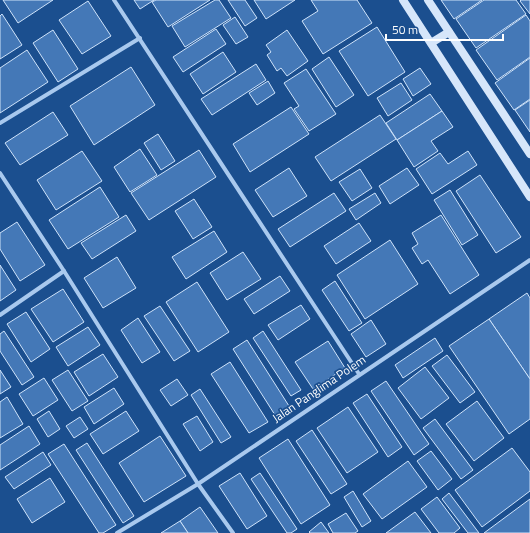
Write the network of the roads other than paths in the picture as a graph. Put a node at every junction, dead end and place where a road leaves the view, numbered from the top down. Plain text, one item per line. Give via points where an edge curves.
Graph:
1 (114, 0) edge
2 (403, 0) edge
3 (428, 0) edge
4 (449, 32) junction
5 (140, 38) junction
6 (431, 43) junction
7 (0, 123) edge
8 (530, 154) edge
9 (0, 173) edge
10 (530, 197) edge
11 (530, 260) edge
12 (64, 271) junction
13 (0, 315) edge
14 (359, 374) junction
15 (198, 484) junction
16 (118, 533) edge
17 (232, 533) edge

1 - 5 street
2 - 6 main road
3 - 4 main road
4 - 6 main road
4 - 8 main road
5 - 7 street
5 - 14 street
6 - 10 main road
9 - 12 street
11 - 14 street, Jalan Panglima Polem
12 - 13 street
12 - 15 street
14 - 15 street, Jalan Panglima Polem
15 - 16 street, Jalan Panglima Polem
15 - 17 street

